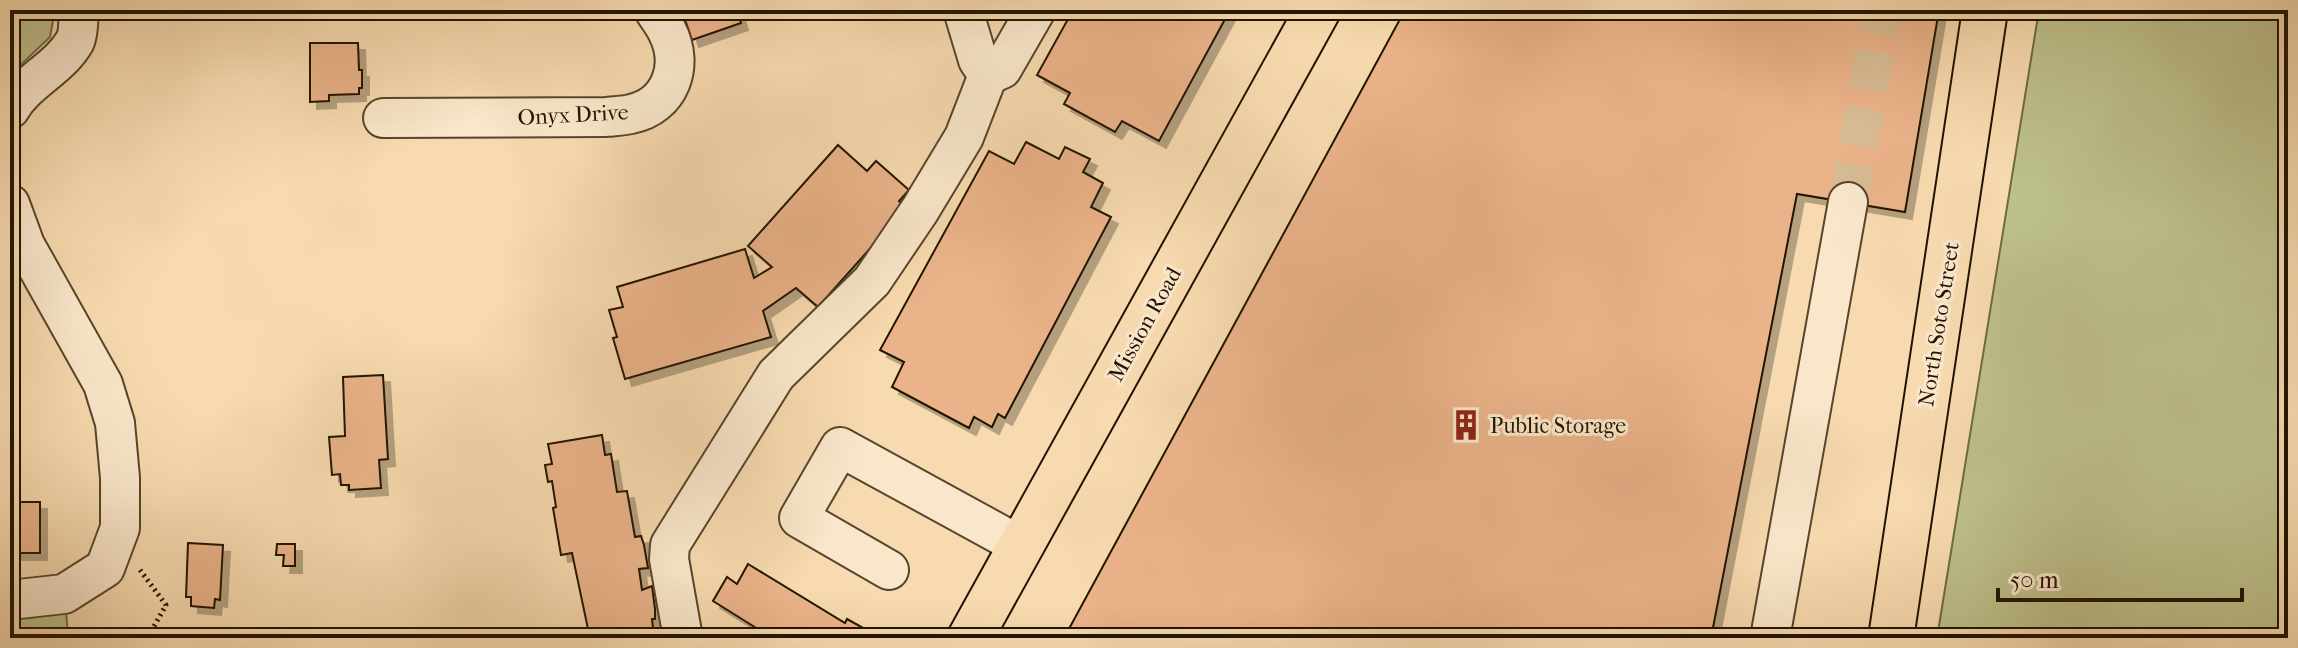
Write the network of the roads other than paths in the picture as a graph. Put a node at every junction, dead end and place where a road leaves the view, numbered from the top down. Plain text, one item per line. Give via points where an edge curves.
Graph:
1 (79, 10) edge
2 (654, 10) edge
3 (963, 10) edge
4 (1036, 10) edge
5 (1318, 10) edge
6 (1985, 10) edge
7 (988, 75) junction
8 (10, 109) edge
9 (383, 118) dead end
10 (1848, 202) tunnel mouth
11 (10, 204) edge
12 (1021, 546) junction
13 (889, 570) dead end
14 (10, 600) edge
15 (683, 638) edge
16 (970, 638) edge
17 (1770, 638) edge
18 (1891, 638) edge

1 - 8 street via 76,39 52,68 18,94
2 - 9 street, Onyx Drive via 669,33 673,81 657,103 633,114
3 - 7 street
4 - 7 street via 1002,69
5 - 12 main road, Mission Road
6 - 18 main road, North Soto Street
7 - 15 street via 964,137 872,281 776,375 670,545
10 - 17 street
11 - 14 street via 25,245 103,384 115,423 120,478 120,528 105,568 64,594
12 - 13 street via 840,447 799,518
12 - 16 main road, Mission Road

